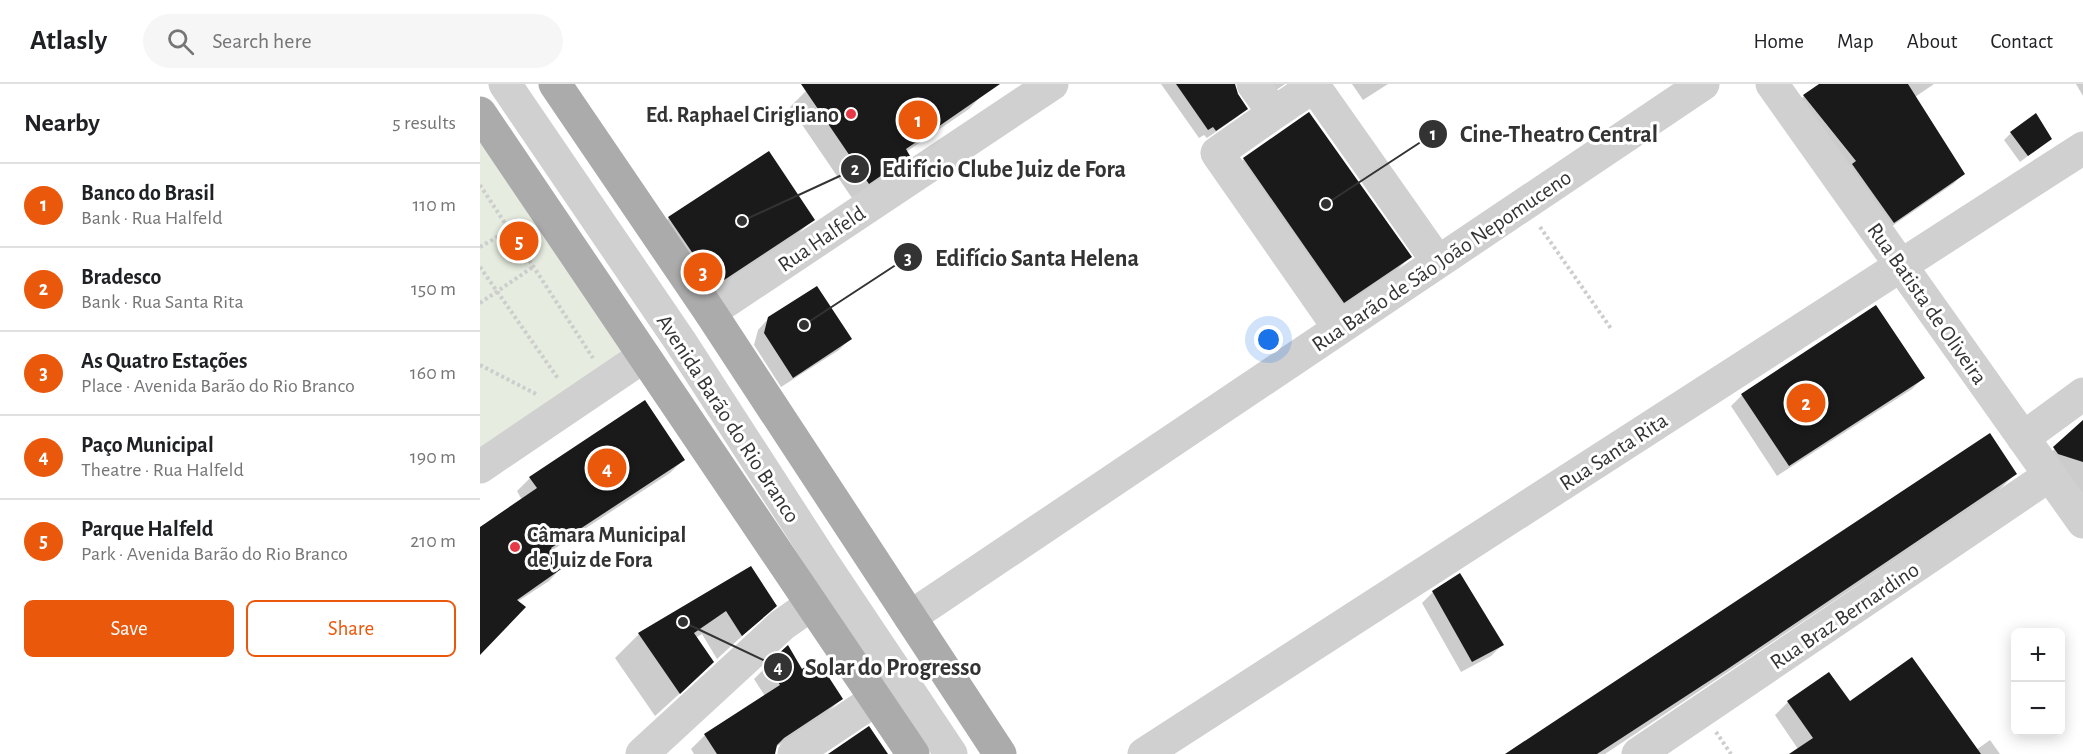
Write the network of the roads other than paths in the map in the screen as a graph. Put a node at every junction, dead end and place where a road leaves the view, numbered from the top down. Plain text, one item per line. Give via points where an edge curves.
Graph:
1 (505, 84) edge
2 (555, 84) edge
3 (1052, 84) edge
4 (1253, 84) edge
5 (1703, 84) edge
6 (1772, 84) edge
7 (480, 113) edge
8 (1274, 113) junction
9 (490, 137) edge
10 (2083, 148) edge
11 (1438, 262) junction
12 (1901, 264) junction
13 (710, 312) junction
14 (1339, 328) junction
15 (644, 356) junction
16 (2083, 394) edge
17 (2023, 438) junction
18 (492, 459) edge
19 (2050, 475) junction
20 (2083, 522) edge
21 (812, 604) junction
22 (910, 617) junction
23 (876, 699) junction
24 (647, 752) edge
25 (794, 754) edge
26 (913, 754) edge
27 (951, 754) edge
28 (1000, 754) edge
29 (1144, 754) edge
30 (1638, 754) edge

1 - 27 street, Avenida Barão do Rio Branco via 680,341
2 - 13 main road, Avenida Barão do Rio Branco
3 - 13 street, Rua Halfeld
4 - 8 street
5 - 11 street, Rua Barão de São João Nepomuceno
6 - 12 street, Rua Batista de Oliveira
7 - 9 main road, Avenida Barão do Rio Branco
8 - 11 street via 1314,86
8 - 14 street via 1217,153
9 - 15 main road, Avenida Barão do Rio Branco via 560,231
10 - 12 street, Rua Santa Rita
11 - 14 street, Rua Barão de São João Nepomuceno
12 - 17 street, Rua Batista de Oliveira
12 - 29 street, Rua Santa Rita
13 - 22 main road, Avenida Barão do Rio Branco
14 - 22 street, Rua Barão de São João Nepomuceno
15 - 18 street
15 - 21 main road, Avenida Barão do Rio Branco
16 - 17 street
17 - 19 street, Rua Batista de Oliveira
19 - 20 street, Rua Batista de Oliveira
19 - 30 street, Rua Braz Bernardino
21 - 23 main road, Avenida Barão do Rio Branco
21 - 24 street via 782,625
22 - 28 main road, Avenida Barão do Rio Branco
23 - 25 street
23 - 26 main road, Avenida Barão do Rio Branco

